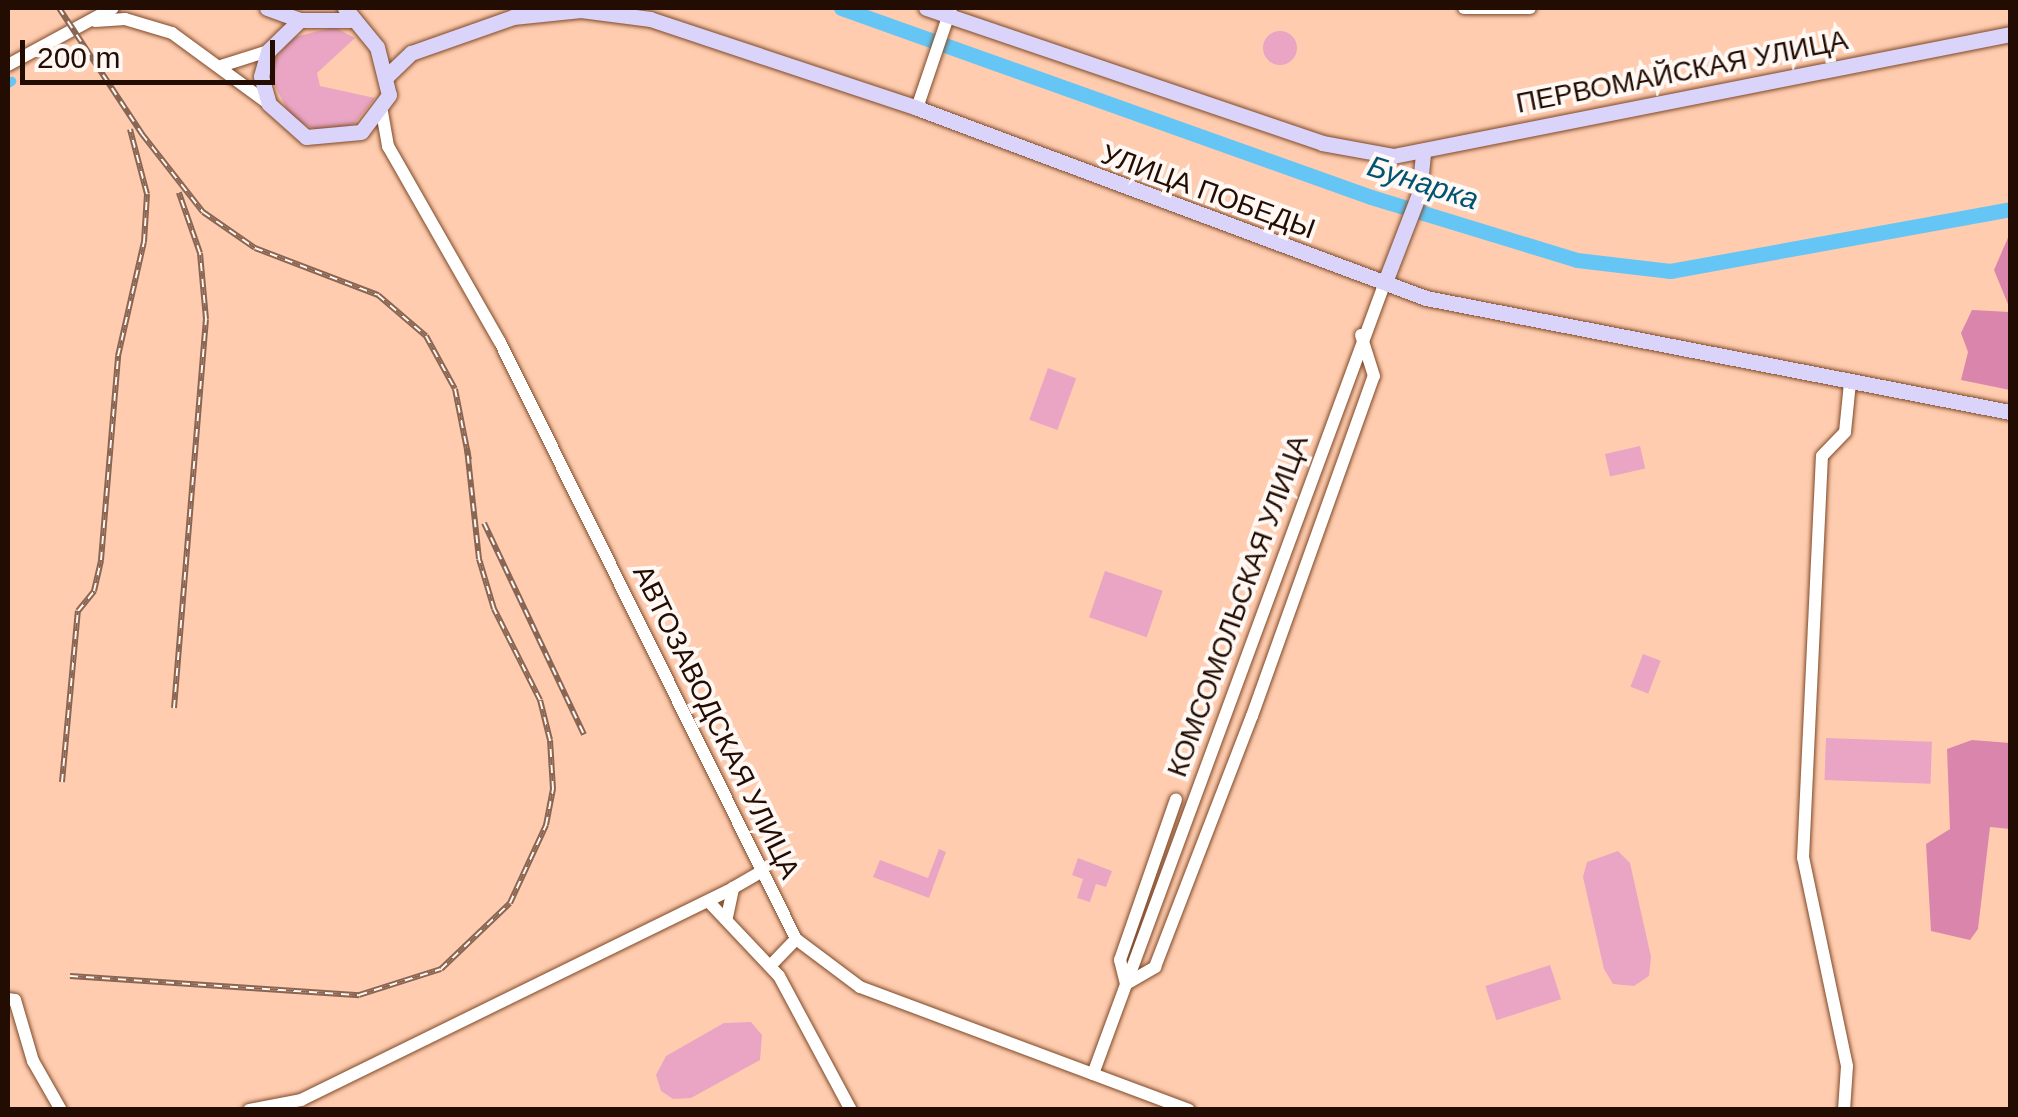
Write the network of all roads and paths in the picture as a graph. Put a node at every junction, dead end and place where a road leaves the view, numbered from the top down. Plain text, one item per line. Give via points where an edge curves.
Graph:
1 (112, 8) edge
2 (268, 8) edge
3 (926, 8) edge
4 (1464, 8) edge
5 (1530, 8) edge
6 (950, 11) edge
7 (340, 13) edge
8 (300, 20) junction
9 (95, 21) junction
10 (2010, 34) edge
11 (271, 46) junction
12 (377, 47) junction
13 (404, 56) junction
14 (8, 65) edge
15 (222, 66) junction
16 (388, 74) junction
17 (269, 104) junction
18 (918, 108) junction
19 (382, 112) junction
20 (361, 132) junction
21 (388, 146) junction
22 (1423, 154) junction
23 (1384, 282) junction
24 (1361, 335) junction
25 (1850, 383) junction
26 (2010, 412) edge
27 (1176, 799) dead end
28 (762, 872) junction
29 (733, 888) junction
30 (708, 901) junction
31 (727, 916) junction
32 (796, 939) junction
33 (771, 965) junction
34 (1126, 984) junction
35 (8, 999) edge
36 (1093, 1074) junction
37 (61, 1110) edge
38 (249, 1110) edge
39 (851, 1110) edge
40 (1189, 1110) edge
41 (1844, 1110) edge

1 - 9 street
2 - 8 main road
2 - 11 main road
3 - 6 main road
4 - 5 street
6 - 18 street
6 - 22 main road, ПЕРВОМАЙСКАЯ УЛИЦА via 1322,144
7 - 8 main road
7 - 12 main road
8 - 11 main road
9 - 14 street
9 - 15 street via 148,23
10 - 22 main road, ПЕРВОМАЙСКАЯ УЛИЦА
11 - 15 street
11 - 17 main road via 261,76
12 - 13 main road
12 - 16 main road
13 - 16 main road
13 - 18 main road, УЛИЦА ПОБЕДЫ via 513,17 622,14
15 - 17 street
16 - 19 main road
17 - 20 main road via 306,138
18 - 23 main road, УЛИЦА ПОБЕДЫ
19 - 20 main road
19 - 21 street
20 - 21 street
21 - 28 street, АВТОЗАВОДСКАЯ УЛИЦА via 500,342
22 - 23 main road, КОМСОМОЛЬСКАЯ УЛИЦА via 1419,194
23 - 24 street, КОМСОМОЛЬСКАЯ УЛИЦА
23 - 25 main road, УЛИЦА ПОБЕДЫ via 1513,318
24 - 34 street, КОМСОМОЛЬСКАЯ УЛИЦА
24 - 34 street via 1374,376 1258,697 1155,966
25 - 26 main road, УЛИЦА ПОБЕДЫ
25 - 41 street via 1846,432 1822,456 1803,858 1847,1066
27 - 34 street via 1120,960
28 - 29 street
28 - 32 street, АВТОЗАВОДСКАЯ УЛИЦА
29 - 30 street
29 - 31 street
30 - 31 street
30 - 38 street via 301,1100
31 - 33 street
32 - 33 street
32 - 36 street, АВТОЗАВОДСКАЯ УЛИЦА via 860,986
33 - 39 street
34 - 36 street, КОМСОМОЛЬСКАЯ УЛИЦА
35 - 37 street via 15,1000 33,1061
36 - 40 street, АВТОЗАВОДСКАЯ УЛИЦА

